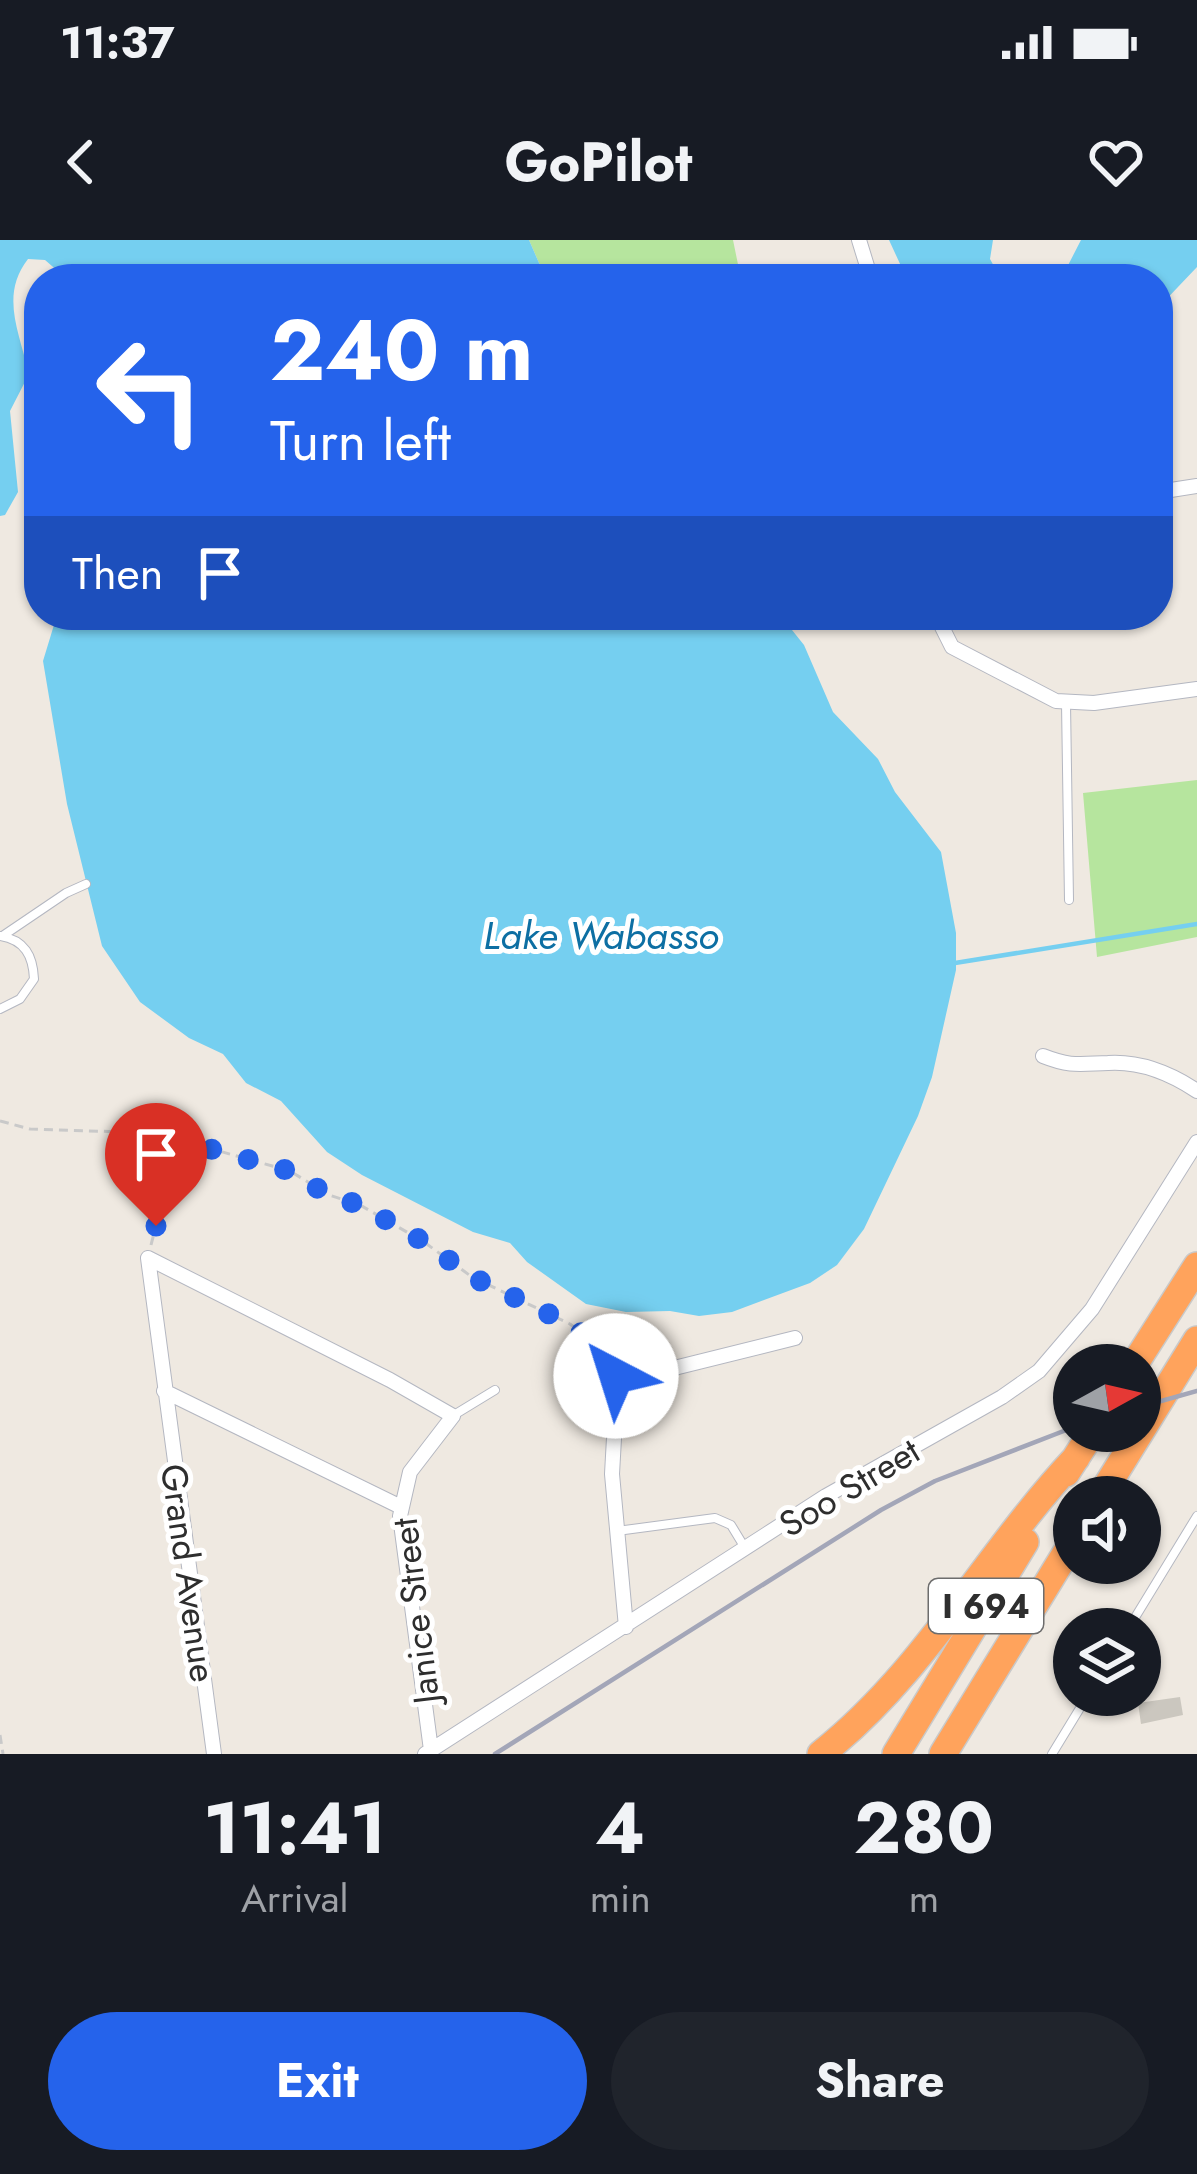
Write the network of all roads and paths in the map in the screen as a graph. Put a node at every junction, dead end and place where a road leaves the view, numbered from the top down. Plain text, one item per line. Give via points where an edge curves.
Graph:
1 (945, 630) edge
2 (1197, 688) edge
3 (1066, 703) junction
4 (86, 884) dead end
5 (1069, 900) dead end
6 (2, 936) edge
7 (3, 1008) edge
8 (1043, 1056) dead end
9 (1197, 1091) edge
10 (0, 1121) edge
11 (1197, 1142) edge
12 (189, 1143) junction
13 (148, 1258) junction
14 (1197, 1266) edge
15 (795, 1338) dead end
16 (1197, 1340) edge
17 (1147, 1344) edge
18 (628, 1388) junction
19 (495, 1390) dead end
20 (164, 1391) junction
21 (453, 1416) junction
22 (1080, 1452) edge
23 (1076, 1458) junction
24 (1113, 1476) edge
25 (401, 1507) junction
26 (1197, 1516) edge
27 (617, 1531) junction
28 (746, 1549) junction
29 (1053, 1575) edge
30 (1141, 1608) edge
31 (626, 1627) junction
32 (995, 1670) junction
33 (1075, 1716) edge
34 (0, 1735) edge
35 (428, 1752) edge
36 (3, 1754) edge
37 (214, 1754) edge
38 (821, 1754) edge
39 (896, 1754) edge
40 (943, 1754) edge
41 (961, 1754) edge
42 (1052, 1754) edge

1 - 3 street via 961,653
2 - 3 street
3 - 5 lane
4 - 6 lane
6 - 7 lane via 31,955 34,979
8 - 9 street via 1069,1066 1151,1068
10 - 12 path via 155,1133
11 - 28 street, Soo Street via 1092,1309 1039,1371
12 - 13 path via 164,1194
12 - 18 path via 290,1171 360,1205 472,1277 570,1324 607,1353
13 - 20 street, Grand Avenue
13 - 21 street
14 - 17 highway
15 - 18 street via 659,1370
16 - 24 highway
18 - 27 street via 613,1416
19 - 21 lane
20 - 25 street
20 - 37 street, Grand Avenue
21 - 25 street, Janice Street via 410,1472
22 - 23 highway, I 694
23 - 38 highway via 911,1669
23 - 39 highway, I 694
25 - 35 street, Janice Street
26 - 30 lane
27 - 28 lane via 722,1519
27 - 31 street
28 - 31 street, Soo Street
29 - 32 highway, I 694
31 - 35 street, Soo Street
32 - 40 highway, I 694
32 - 41 highway
33 - 42 lane
34 - 36 path

